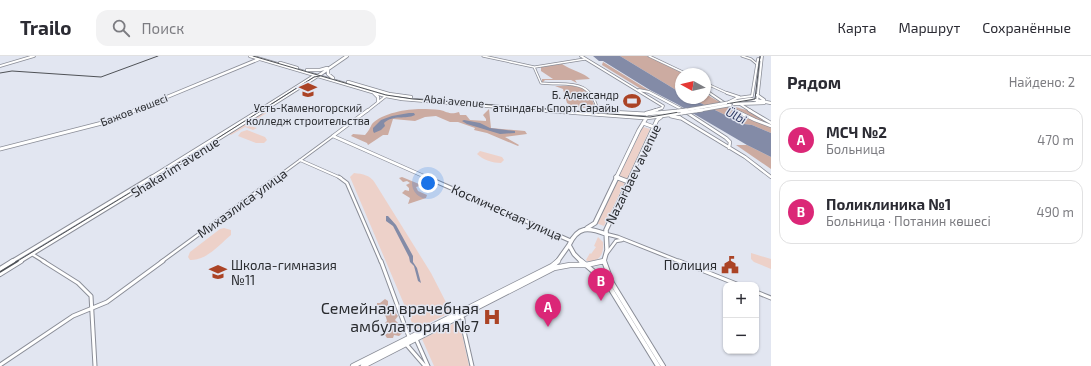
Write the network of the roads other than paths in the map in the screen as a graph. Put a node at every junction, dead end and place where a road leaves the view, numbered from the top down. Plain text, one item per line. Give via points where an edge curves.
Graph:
1 (34, 56) edge
2 (250, 56) edge
3 (343, 56) edge
4 (347, 56) edge
5 (483, 56) edge
6 (581, 56) edge
7 (649, 56) edge
8 (742, 56) edge
9 (762, 56) edge
10 (260, 58) edge
11 (586, 59) junction
12 (758, 59) junction
13 (761, 60) junction
14 (335, 62) junction
15 (757, 64) junction
16 (0, 66) edge
17 (534, 67) junction
18 (675, 68) edge
19 (327, 69) junction
20 (307, 70) junction
21 (318, 75) junction
22 (333, 78) junction
23 (711, 86) edge
24 (637, 90) junction
25 (372, 92) junction
26 (727, 94) junction
27 (388, 95) junction
28 (711, 95) edge
29 (751, 97) junction
30 (757, 97) junction
31 (734, 99) junction
32 (378, 102) junction
33 (728, 103) junction
34 (755, 103) junction
35 (771, 103) edge
36 (734, 104) junction
37 (740, 104) junction
38 (656, 110) junction
39 (597, 113) junction
40 (644, 114) junction
41 (674, 114) junction
42 (665, 115) junction
43 (646, 118) junction
44 (680, 118) junction
45 (771, 122) edge
46 (643, 123) junction
47 (771, 126) edge
48 (654, 127) junction
49 (333, 136) junction
50 (729, 148) junction
51 (0, 149) edge
52 (300, 160) junction
53 (616, 177) junction
54 (771, 177) edge
55 (629, 182) junction
56 (118, 200) junction
57 (586, 228) junction
58 (606, 234) junction
59 (625, 240) junction
60 (570, 243) junction
61 (29, 252) junction
62 (33, 254) junction
63 (607, 254) junction
64 (604, 261) junction
65 (586, 265) junction
66 (0, 269) edge
67 (0, 274) edge
68 (731, 282) edge
69 (759, 293) edge
70 (771, 298) edge
71 (92, 308) junction
72 (457, 316) junction
73 (409, 337) junction
74 (416, 337) junction
75 (406, 344) junction
76 (0, 365) edge
77 (95, 366) edge
78 (353, 366) edge
79 (363, 366) edge
80 (427, 366) edge
81 (472, 366) edge
82 (658, 366) edge
83 (663, 366) edge

1 - 16 main road
2 - 10 main road, Abai avenue
3 - 14 main road, Shakarim avenue
4 - 14 main road, Shakarim avenue
5 - 17 street
6 - 11 main road
7 - 18 street
8 - 12 street
8 - 15 street
9 - 13 main road
10 - 20 main road, Abai avenue
10 - 21 main road, Abai avenue
10 - 51 main road, Бажов көшесі via 106,122
11 - 17 street
11 - 24 main road
12 - 13 main road
12 - 15 main road
13 - 30 main road
14 - 19 main road, Shakarim avenue
15 - 29 main road
17 - 39 street via 540,83 586,88 590,91
19 - 20 main road
19 - 21 main road, Shakarim avenue
19 - 22 main road
20 - 21 main road, Abai avenue
21 - 22 main road, Abai avenue
21 - 25 main road, Abai avenue
21 - 56 main road, Shakarim avenue
22 - 27 main road, Abai avenue
23 - 26 street
24 - 38 main road via 663,106
24 - 50 main road via 652,94 694,116 729,140
25 - 27 main road, Abai avenue
25 - 32 main road via 378,97
26 - 29 main road
26 - 31 main road
27 - 32 main road, Михаэлиса улица
27 - 39 main road, Abai avenue via 415,100
28 - 47 main road via 731,108
29 - 30 main road
29 - 31 main road
29 - 33 main road
30 - 34 main road via 758,101
30 - 35 main road
30 - 36 main road
31 - 33 main road
32 - 49 main road, Михаэлиса улица
33 - 36 main road
33 - 41 main road, bridge
33 - 42 main road, Abai avenue, bridge
34 - 35 main road
34 - 37 main road
36 - 37 main road
37 - 45 main road
38 - 40 main road
38 - 42 main road
39 - 40 main road, Abai avenue
39 - 43 main road
40 - 42 main road, Abai avenue
41 - 42 main road
41 - 44 main road
42 - 43 main road
42 - 44 main road
42 - 48 main road, Nazarbaev avenue via 657,120
43 - 46 main road, Nazarbaev avenue
44 - 50 main road
46 - 48 main road
46 - 53 main road, Nazarbaev avenue
48 - 55 main road, Nazarbaev avenue
49 - 52 street, Михаэлиса улица
49 - 60 main road, Космическая улица
50 - 54 main road
52 - 71 street, Михаэлиса улица via 107,302
52 - 73 street via 347,183
53 - 55 main road
53 - 57 main road, Nazarbaev avenue via 594,223
55 - 58 main road, Nazarbaev avenue via 615,207
56 - 61 main road, Shakarim avenue
56 - 62 main road, Shakarim avenue
57 - 58 main road
57 - 60 main road via 576,233
58 - 59 street
58 - 63 main road
59 - 63 street via 616,241
59 - 68 street
60 - 65 main road via 575,255
60 - 72 main road via 552,266
61 - 62 street
61 - 66 main road, Shakarim avenue
62 - 67 main road, Shakarim avenue
62 - 71 street via 88,291
63 - 64 main road
64 - 65 main road
64 - 83 main road via 612,283
65 - 72 main road via 554,268
65 - 82 main road via 607,284
69 - 70 street
71 - 76 street, Михаэлиса улица via 74,316
71 - 77 street
72 - 74 main road
72 - 81 street via 463,319
73 - 74 main road
73 - 78 main road
74 - 75 main road
74 - 80 street
75 - 79 main road
75 - 80 street

